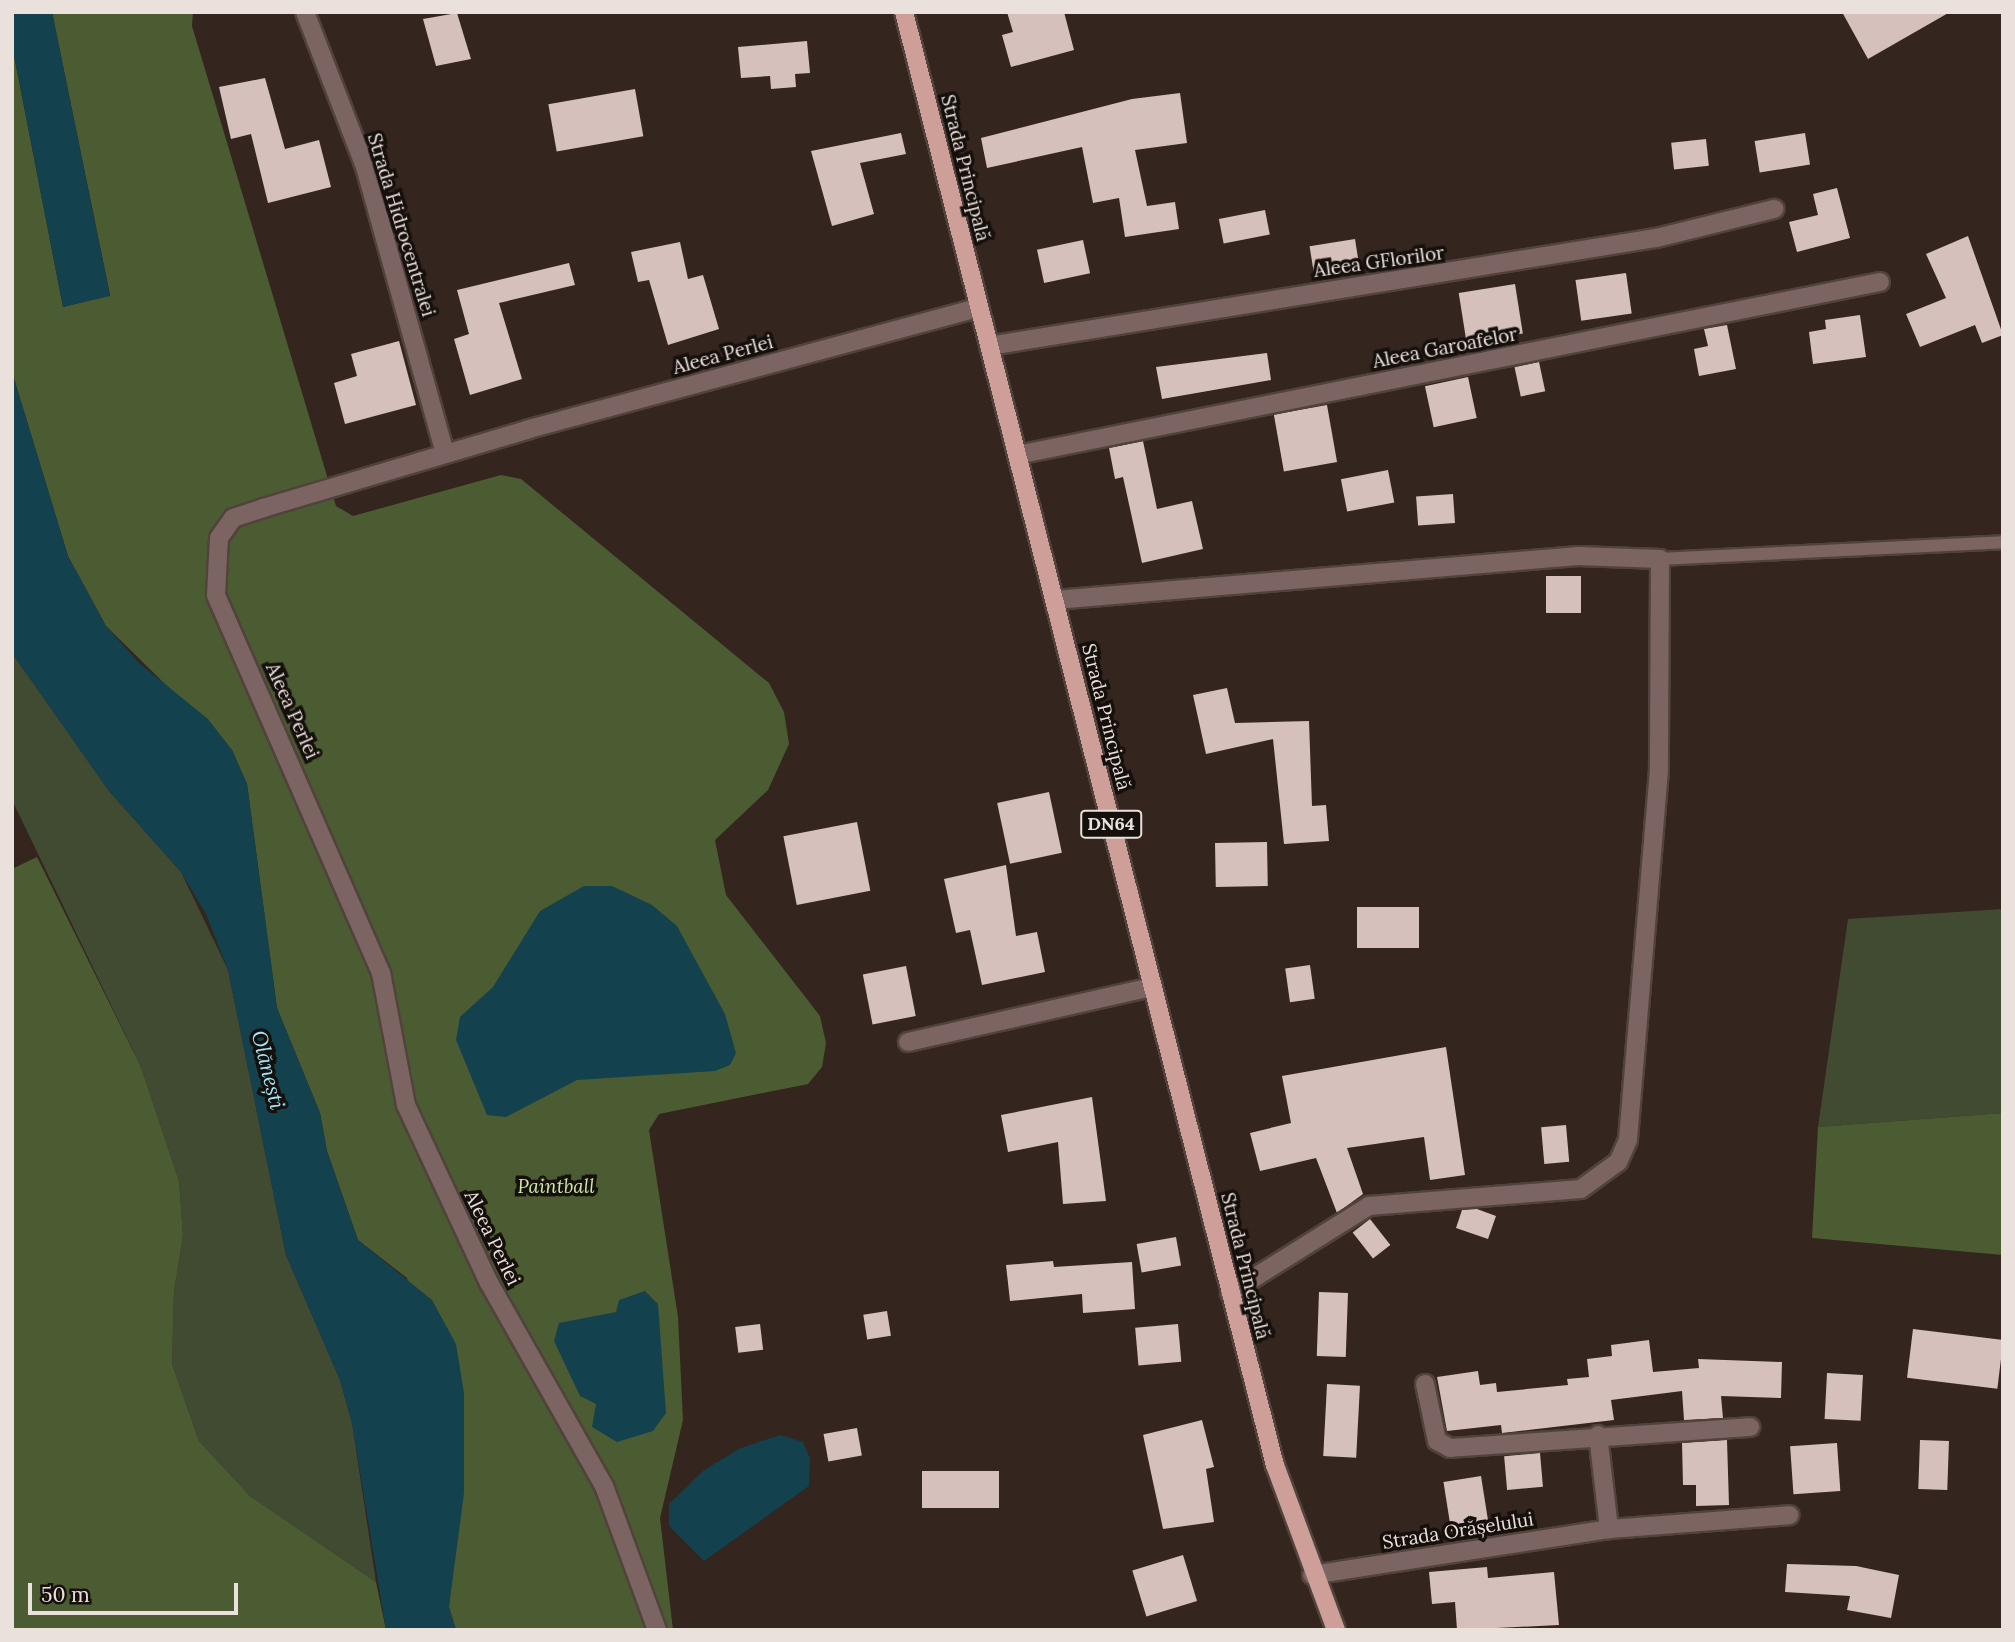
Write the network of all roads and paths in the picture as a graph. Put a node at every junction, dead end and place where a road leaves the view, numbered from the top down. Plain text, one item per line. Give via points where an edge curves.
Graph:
1 (305, 12) edge
2 (904, 12) edge
3 (1774, 209) dead end
4 (1880, 282) dead end
5 (978, 308) junction
6 (989, 346) junction
7 (445, 453) junction
8 (1017, 456) junction
9 (2003, 542) edge
10 (1660, 559) junction
11 (1055, 600) junction
12 (1153, 987) junction
13 (908, 1042) dead end
14 (1230, 1293) junction
15 (1425, 1384) dead end
16 (1750, 1427) dead end
17 (1598, 1436) junction
18 (1789, 1515) dead end
19 (1609, 1529) junction
20 (1312, 1575) junction
21 (657, 1630) edge
22 (1336, 1630) edge

1 - 7 street, Strada Hidrocentralei via 365,167
2 - 5 main road, Strada Principală / DN64
3 - 6 street, Aleea GFlorilor via 1656,238
4 - 8 street, Aleea Garoafelor
5 - 6 main road, Strada Principală / DN64
5 - 7 street, Aleea Perlei
6 - 8 main road, Strada Principală / DN64
7 - 21 street, Aleea Perlei via 233,518 219,538 216,595 381,973 406,1105 489,1283 604,1486
8 - 11 main road, Strada Principală / DN64
9 - 10 lane
10 - 11 street via 1578,555
10 - 14 street via 1659,770 1630,1129 1618,1162 1581,1189 1369,1206
11 - 12 main road, Strada Principală / DN64
12 - 13 street
12 - 14 main road, Strada Principală / DN64
14 - 20 main road, Strada Principală / DN64 via 1275,1465
15 - 17 street via 1432,1427 1444,1447
16 - 17 street
17 - 19 street
18 - 19 street, Strada Orășelului
19 - 20 street, Strada Orășelului
20 - 22 main road, Strada Principală / DN64

